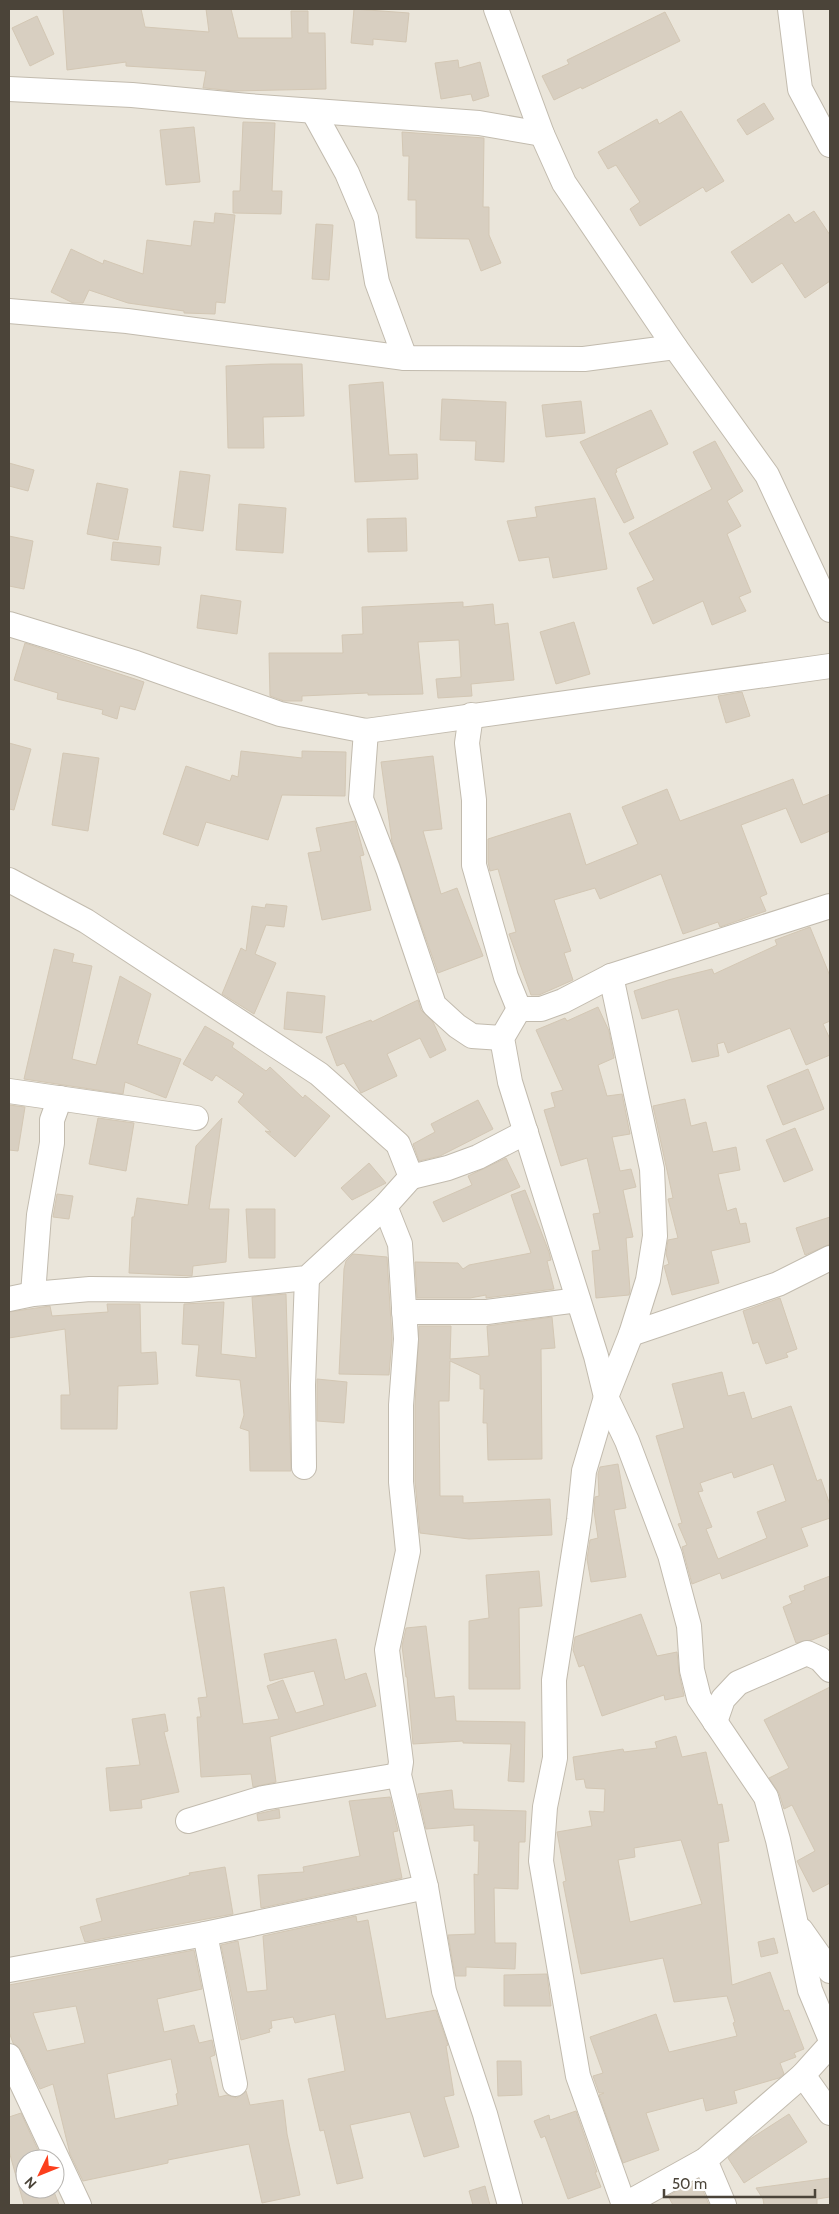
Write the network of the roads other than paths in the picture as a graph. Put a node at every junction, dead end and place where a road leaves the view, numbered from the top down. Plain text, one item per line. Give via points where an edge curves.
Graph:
1 (496, 9) edge
2 (790, 9) edge
3 (9, 89) edge
4 (313, 111) junction
5 (542, 134) junction
6 (830, 145) edge
7 (9, 311) edge
8 (675, 347) junction
9 (405, 358) junction
10 (830, 610) edge
11 (9, 624) edge
12 (830, 666) edge
13 (471, 715) junction
14 (366, 731) junction
15 (9, 880) edge
16 (830, 906) edge
17 (611, 976) junction
18 (519, 1009) junction
19 (502, 1038) junction
20 (9, 1092) edge
21 (60, 1098) junction
22 (196, 1118) dead end
23 (526, 1132) junction
24 (411, 1177) junction
25 (385, 1206) junction
26 (830, 1258) edge
27 (308, 1278) junction
28 (33, 1294) junction
29 (9, 1299) edge
30 (578, 1300) junction
31 (404, 1312) junction
32 (631, 1334) junction
33 (606, 1397) junction
34 (304, 1467) dead end
35 (830, 1670) edge
36 (715, 1722) junction
37 (399, 1775) junction
38 (188, 1821) dead end
39 (426, 1887) junction
40 (794, 1920) junction
41 (205, 1934) junction
42 (9, 1970) edge
43 (830, 1971) edge
44 (830, 2038) edge
45 (830, 2045) edge
46 (9, 2056) edge
47 (803, 2075) junction
48 (235, 2084) dead end
49 (830, 2113) edge
50 (704, 2160) junction
51 (79, 2205) edge
52 (510, 2205) edge
53 (624, 2205) edge
54 (724, 2205) edge

1 - 5 street
2 - 6 street via 800,89
3 - 4 street via 132,95
4 - 5 street via 479,123
4 - 9 street via 347,173 366,218 377,282
5 - 8 street via 564,183
7 - 9 street via 127,321
8 - 9 street via 584,359
8 - 10 street via 767,475
11 - 14 street via 111,655 280,714
12 - 13 street
13 - 14 street
13 - 18 street via 467,743 474,800 474,865 506,977
14 - 19 street via 361,799 434,1005 472,1036
15 - 24 street via 86,921 319,1074 398,1144
16 - 17 street
17 - 18 street via 541,1009
17 - 32 street via 652,1169 655,1236 648,1280
18 - 19 street
19 - 23 street via 510,1082
20 - 21 street
21 - 22 street
21 - 28 street via 52,1120
23 - 24 street via 478,1157
23 - 30 street
24 - 25 street
25 - 27 street
25 - 31 street via 400,1244
26 - 32 street via 778,1284
27 - 28 street via 188,1290 90,1289
27 - 34 street via 303,1385
28 - 29 street
30 - 31 street via 487,1312
30 - 33 street
31 - 37 street via 401,1482 408,1551 387,1650
32 - 33 street
33 - 36 street via 627,1441 670,1555 689,1626 692,1670 699,1698
33 - 53 street via 584,1471 554,1680 554,1758 545,1807 541,1861 578,2076
35 - 36 street via 807,1652 738,1683 723,1699
36 - 40 street via 766,1797
37 - 38 street via 263,1798
37 - 39 street
39 - 41 street
39 - 52 street via 444,1991 485,2114
40 - 43 street
40 - 44 street via 810,1990
41 - 42 street
41 - 48 street
45 - 47 street
46 - 51 street
47 - 49 street
47 - 50 street
50 - 53 street
50 - 54 street

